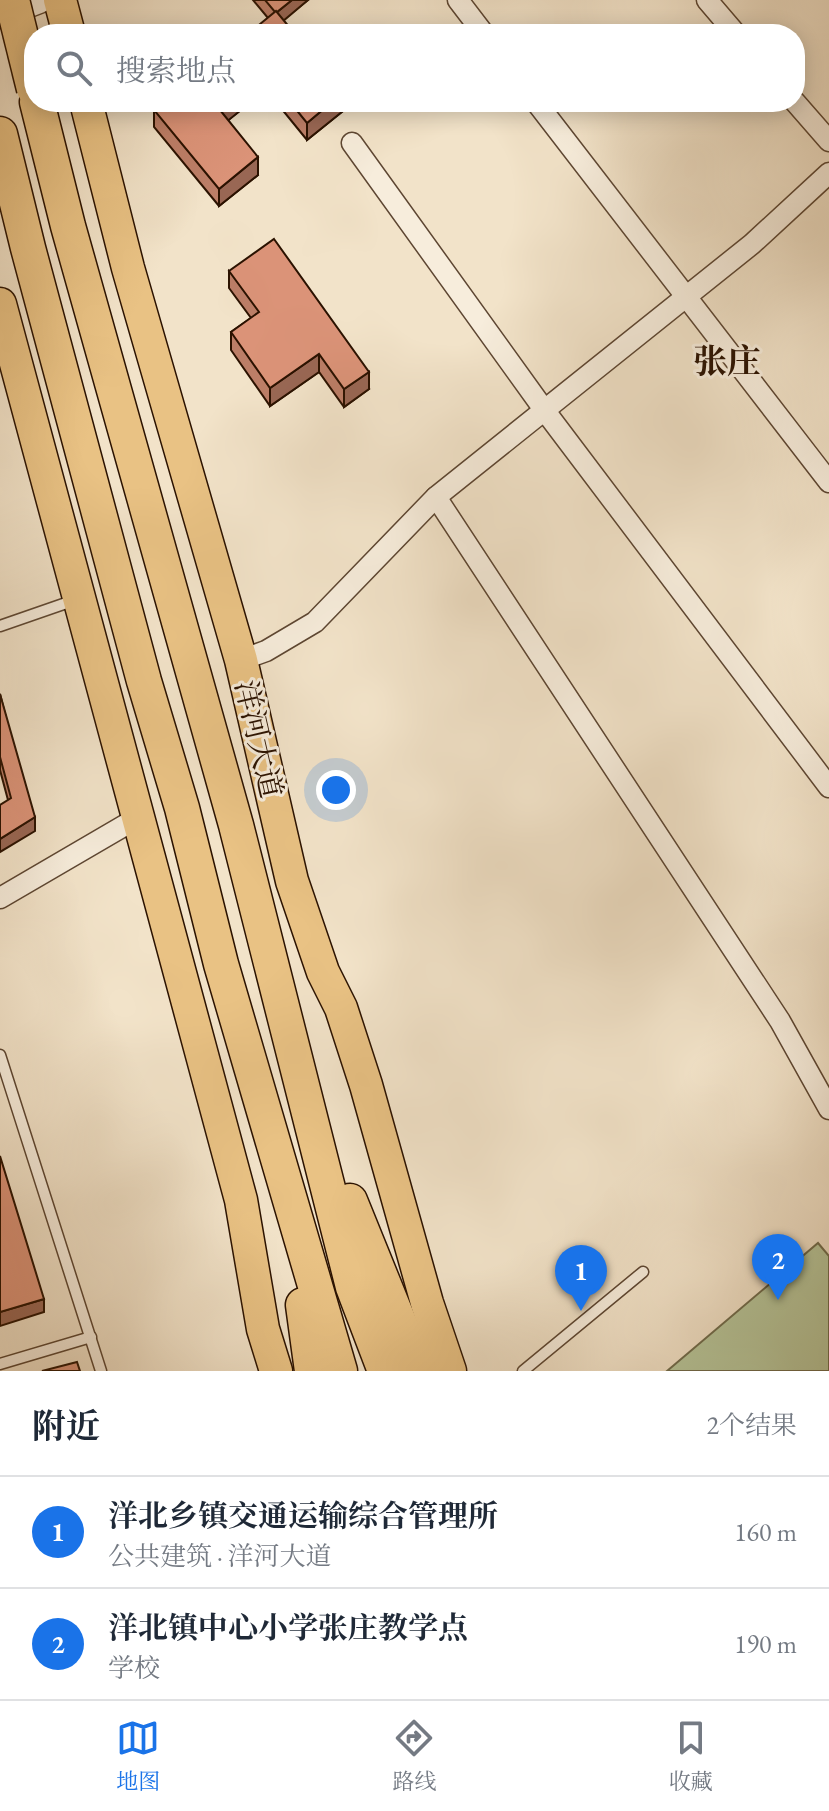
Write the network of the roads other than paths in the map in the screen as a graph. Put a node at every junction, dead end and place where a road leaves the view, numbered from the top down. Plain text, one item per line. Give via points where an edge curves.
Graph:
1 (12, 0) edge
2 (39, 0) edge
3 (60, 0) edge
4 (458, 0) edge
5 (707, 0) edge
6 (0, 15) edge
7 (66, 24) edge
8 (476, 24) edge
9 (727, 24) edge
10 (24, 49) edge
11 (40, 112) edge
12 (89, 112) edge
13 (544, 112) edge
14 (804, 112) edge
15 (0, 134) edge
16 (829, 141) edge
17 (352, 143) dead end
18 (829, 173) edge
19 (686, 297) junction
20 (0, 304) edge
21 (545, 411) junction
22 (829, 482) edge
23 (436, 497) junction
24 (80, 598) junction
25 (0, 626) edge
26 (241, 660) junction
27 (829, 787) edge
28 (139, 817) junction
29 (0, 898) edge
30 (0, 1055) edge
31 (302, 1083) junction
32 (829, 1109) edge
33 (289, 1198) junction
34 (643, 1272) dead end
35 (91, 1337) junction
36 (0, 1364) edge
37 (101, 1371) edge
38 (276, 1371) edge
39 (312, 1371) edge
40 (340, 1371) edge
41 (385, 1371) edge
42 (419, 1371) edge
43 (450, 1371) edge
44 (523, 1371) edge

1 - 10 highway, bridge
2 - 6 street
3 - 7 main road
4 - 8 street
5 - 9 street
11 - 31 highway, 洋河大道
12 - 26 main road, 洋河大道
13 - 19 street
14 - 16 street
15 - 33 highway via 221,964
17 - 21 street
18 - 19 street
19 - 21 street
19 - 22 street
20 - 24 main road
21 - 23 street
21 - 27 street
23 - 26 street via 315,622
23 - 32 street via 780,1021
24 - 25 lane
24 - 28 main road
26 - 43 main road, 洋河大道 via 292,881 350,1034
28 - 29 street
28 - 38 main road via 241,1200 263,1329
30 - 35 lane
31 - 41 highway, 洋河大道 via 353,1287
31 - 42 highway
33 - 39 highway
33 - 40 highway
34 - 44 lane
35 - 36 lane
35 - 37 lane

